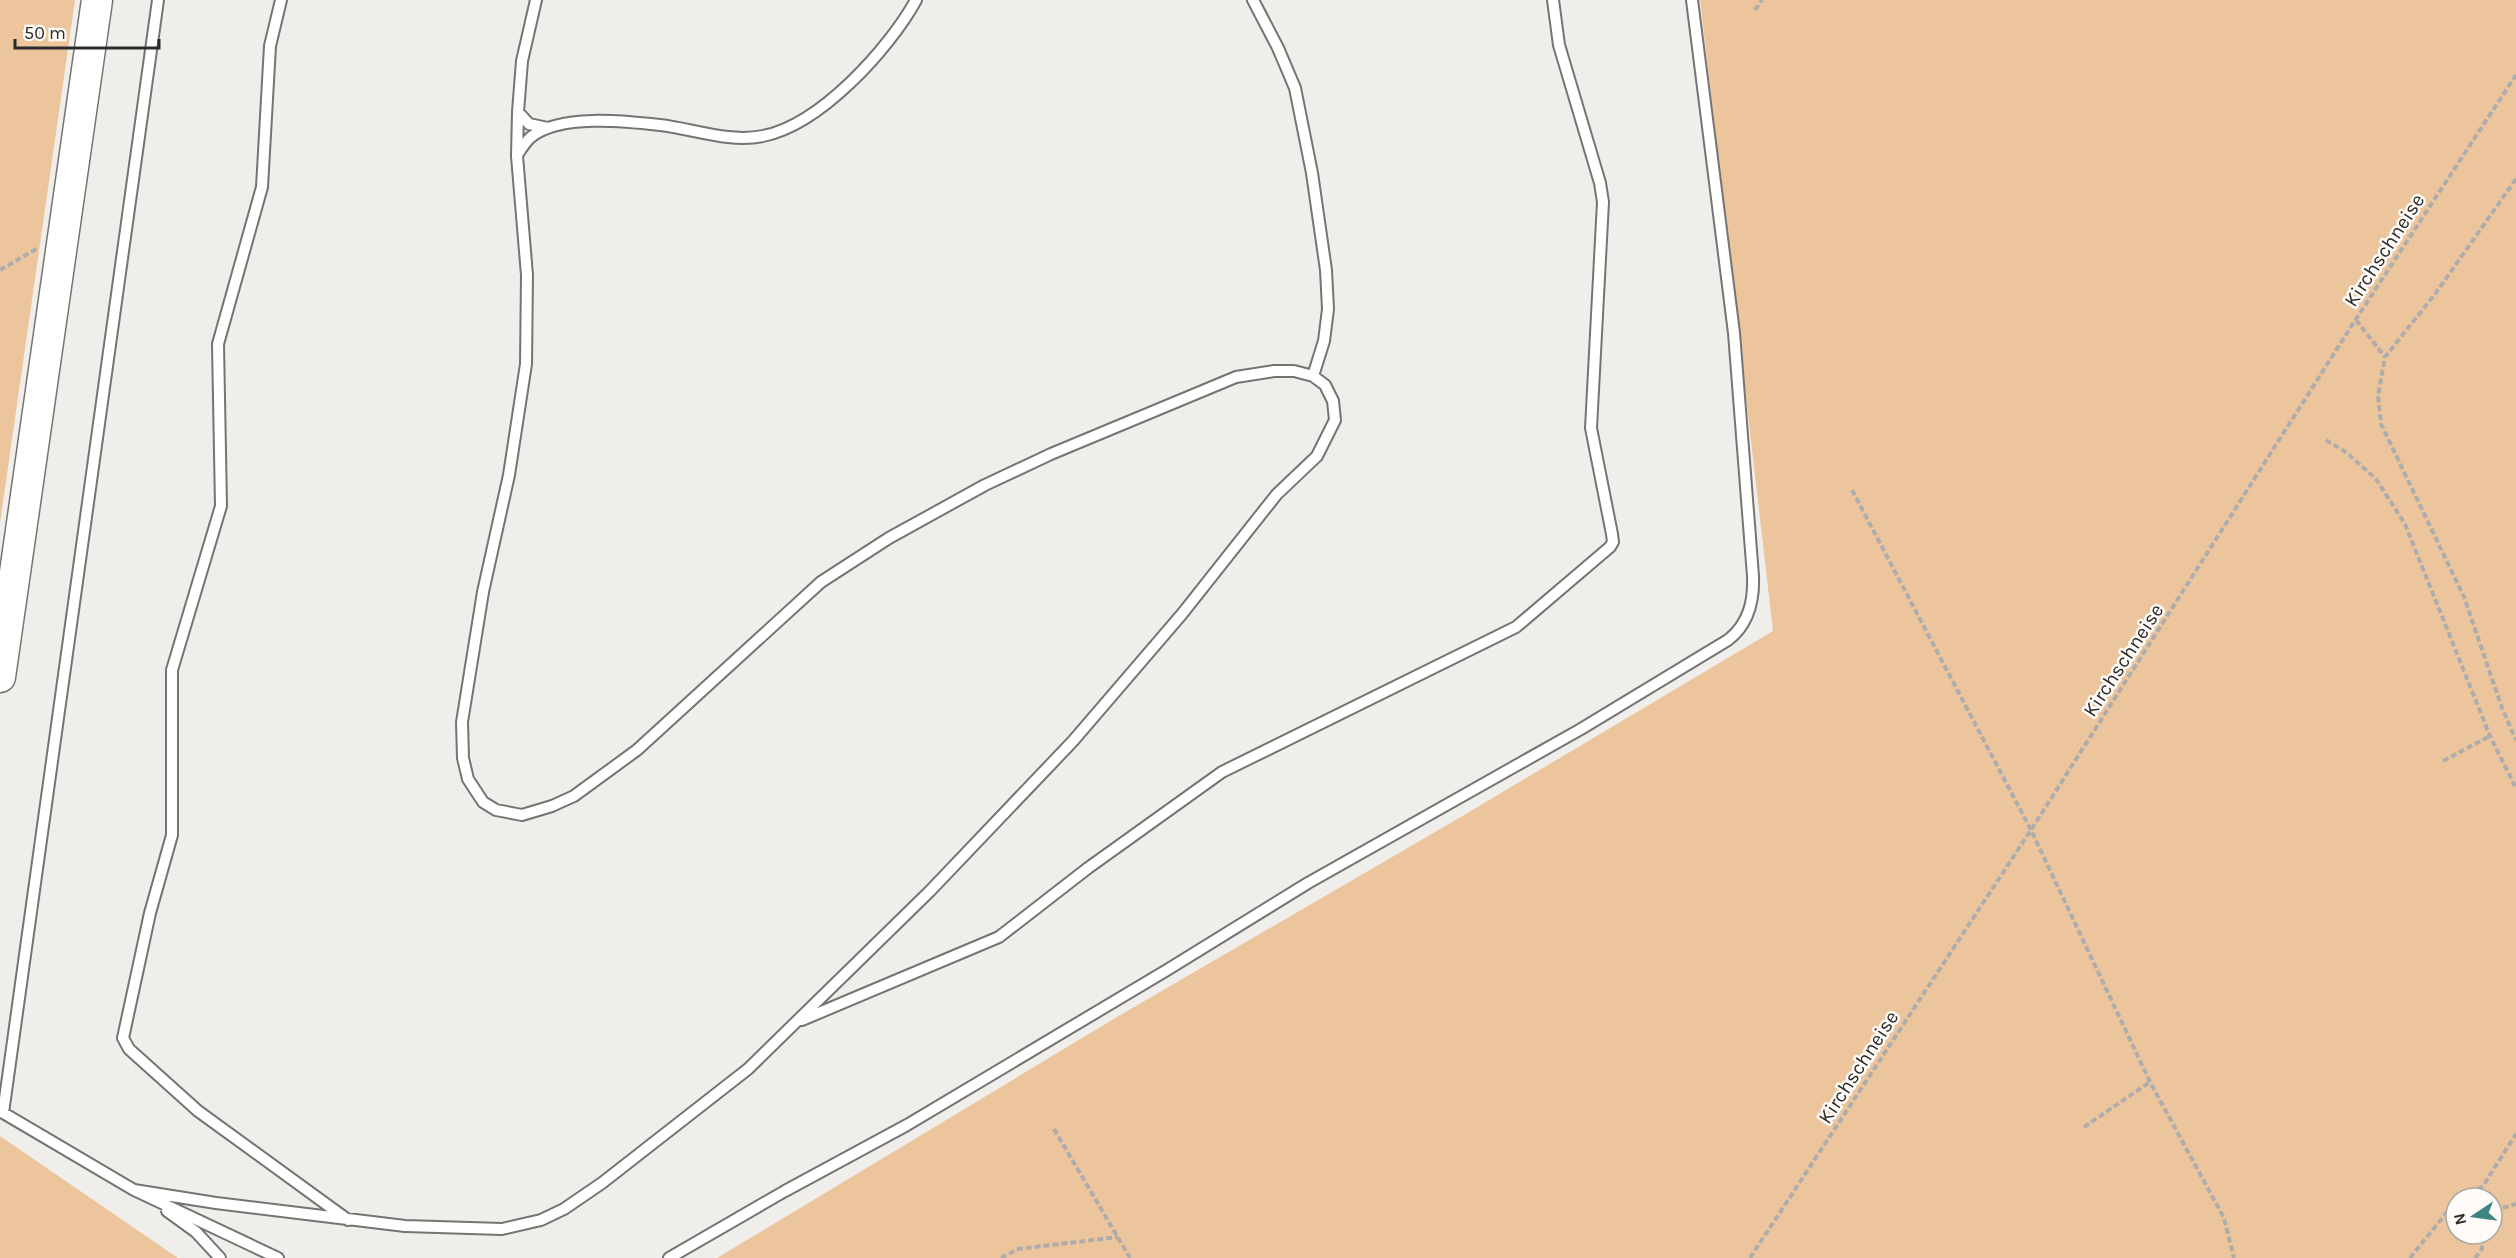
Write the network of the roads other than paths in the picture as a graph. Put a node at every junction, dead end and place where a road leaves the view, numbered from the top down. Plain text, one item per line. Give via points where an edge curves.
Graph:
1 (97, 0) edge
2 (158, 0) edge
3 (281, 0) edge
4 (536, 0) edge
5 (916, 0) edge
6 (1254, 0) edge
7 (1552, 0) edge
8 (1692, 0) edge
9 (518, 112) junction
10 (548, 128) junction
11 (517, 156) junction
12 (1313, 376) junction
13 (0, 677) edge
14 (796, 1022) junction
15 (1, 1112) edge
16 (134, 1190) junction
17 (348, 1221) junction
18 (220, 1258) edge
19 (278, 1258) edge
20 (669, 1258) edge

1 - 13 main road
2 - 15 lane
3 - 17 lane via 270,46 262,187 218,344 221,506 172,670 172,836 150,913 123,1038 129,1049 198,1111
4 - 9 lane via 522,61
5 - 10 lane via 890,40 862,71 794,127 762,136 726,137 660,125 589,122
6 - 12 lane via 1295,88 1312,173 1328,309 1324,341
7 - 14 lane via 1559,45 1603,202 1591,412 1593,442 1612,534 1610,547 1516,627 1222,772 1088,867 999,937
8 - 20 lane via 1736,356 1754,576 1753,601 1744,624 1728,640 1581,729 1308,883 907,1125
9 - 10 lane via 529,124
9 - 11 lane
10 - 11 lane via 530,138
11 - 12 lane via 527,275 526,364 513,454 483,592 462,722 468,779 483,802 507,814 522,815 552,806 596,781 637,750 805,594 950,503 1051,454 1236,377 1274,371
12 - 14 lane via 1325,385 1333,401 1335,420 1317,456 1277,494 1182,614 1073,741 930,891
14 - 17 lane via 754,1064 678,1125 602,1183 542,1220 502,1229 405,1227
15 - 16 lane
16 - 17 lane
16 - 18 lane via 196,1232
16 - 19 lane

